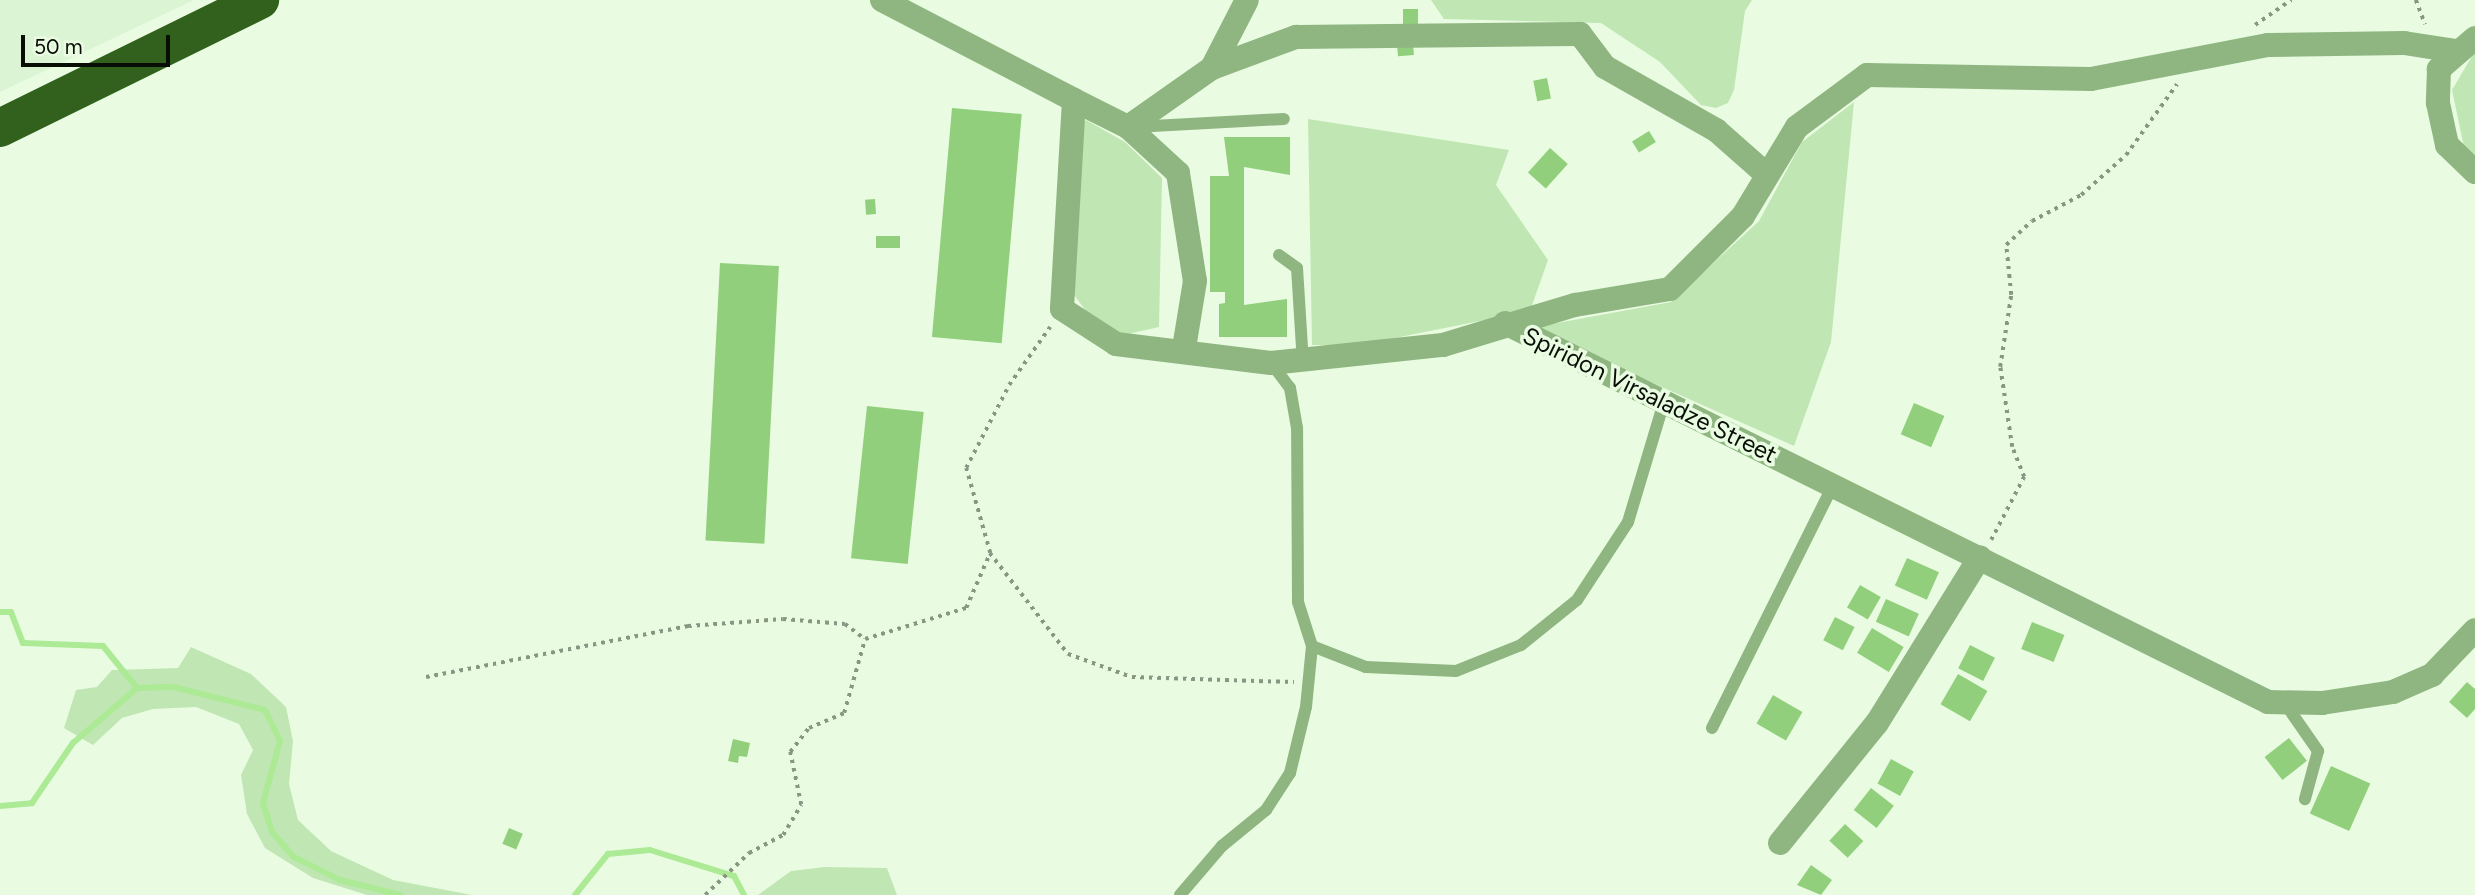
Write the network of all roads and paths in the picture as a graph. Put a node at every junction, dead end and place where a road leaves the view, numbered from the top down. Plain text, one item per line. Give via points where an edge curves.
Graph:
1 (260, 0) edge
2 (882, 0) edge
3 (1248, 0) edge
4 (2291, 0) edge
5 (2249, 30) dead end
6 (2465, 44) edge
7 (2179, 66) junction
8 (1212, 68) junction
9 (1074, 100) junction
10 (1284, 119) dead end
11 (1128, 127) junction
12 (0, 128) edge
13 (2475, 172) edge
14 (1767, 175) junction
15 (1279, 255) dead end
16 (1062, 309) junction
17 (1505, 323) junction
18 (1184, 348) junction
19 (1271, 363) junction
20 (1303, 363) junction
21 (1664, 401) junction
22 (1833, 485) junction
23 (990, 552) junction
24 (1980, 557) junction
25 (2475, 630) edge
26 (865, 639) junction
27 (1311, 646) junction
28 (426, 677) dead end
29 (1308, 684) junction
30 (2284, 702) junction
31 (1712, 728) dead end
32 (2305, 799) dead end
33 (1780, 844) dead end
34 (705, 895) edge
35 (1180, 895) edge

1 - 12 highway
2 - 9 street
3 - 8 street
4 - 5 path
6 - 7 street via 2268,45
6 - 13 street via 2439,69 2438,103 2447,145
7 - 14 street via 2091,79 1867,75 1797,127
7 - 24 path via 2167,104 2126,155 2081,195 2032,222 2006,245 2011,295 2000,367 2012,447 2024,477
8 - 11 street
8 - 14 street via 1296,37 1580,34 1605,67 1716,130
9 - 11 street
9 - 16 street
10 - 11 lane
11 - 18 street via 1178,173 1195,281
14 - 17 street via 1743,216 1670,289
15 - 20 lane via 1297,268
16 - 18 street, Spiridon Virsaladze Street via 1116,344
16 - 23 path via 1009,385 965,468
17 - 20 street, Spiridon Virsaladze Street via 1443,345
17 - 21 street, Spiridon Virsaladze Street
18 - 19 street, Spiridon Virsaladze Street
19 - 20 street, Spiridon Virsaladze Street
19 - 27 lane via 1290,388 1297,428 1298,602
21 - 22 street, Spiridon Virsaladze Street
21 - 27 lane via 1628,522 1577,600 1521,645 1456,671 1366,667
22 - 24 street, Spiridon Virsaladze Street
22 - 31 lane
23 - 26 path via 966,608
23 - 29 path via 1068,654 1132,677
24 - 30 street, Spiridon Virsaladze Street via 2268,702
24 - 33 street via 1877,723
25 - 30 street, Spiridon Virsaladze Street via 2432,675 2393,692
26 - 28 path via 845,624 783,619 688,626
26 - 34 path via 845,713 808,728 790,752 801,805 783,835 749,853
27 - 29 lane
29 - 35 lane via 1290,773 1266,810 1222,846
30 - 32 lane via 2318,751

